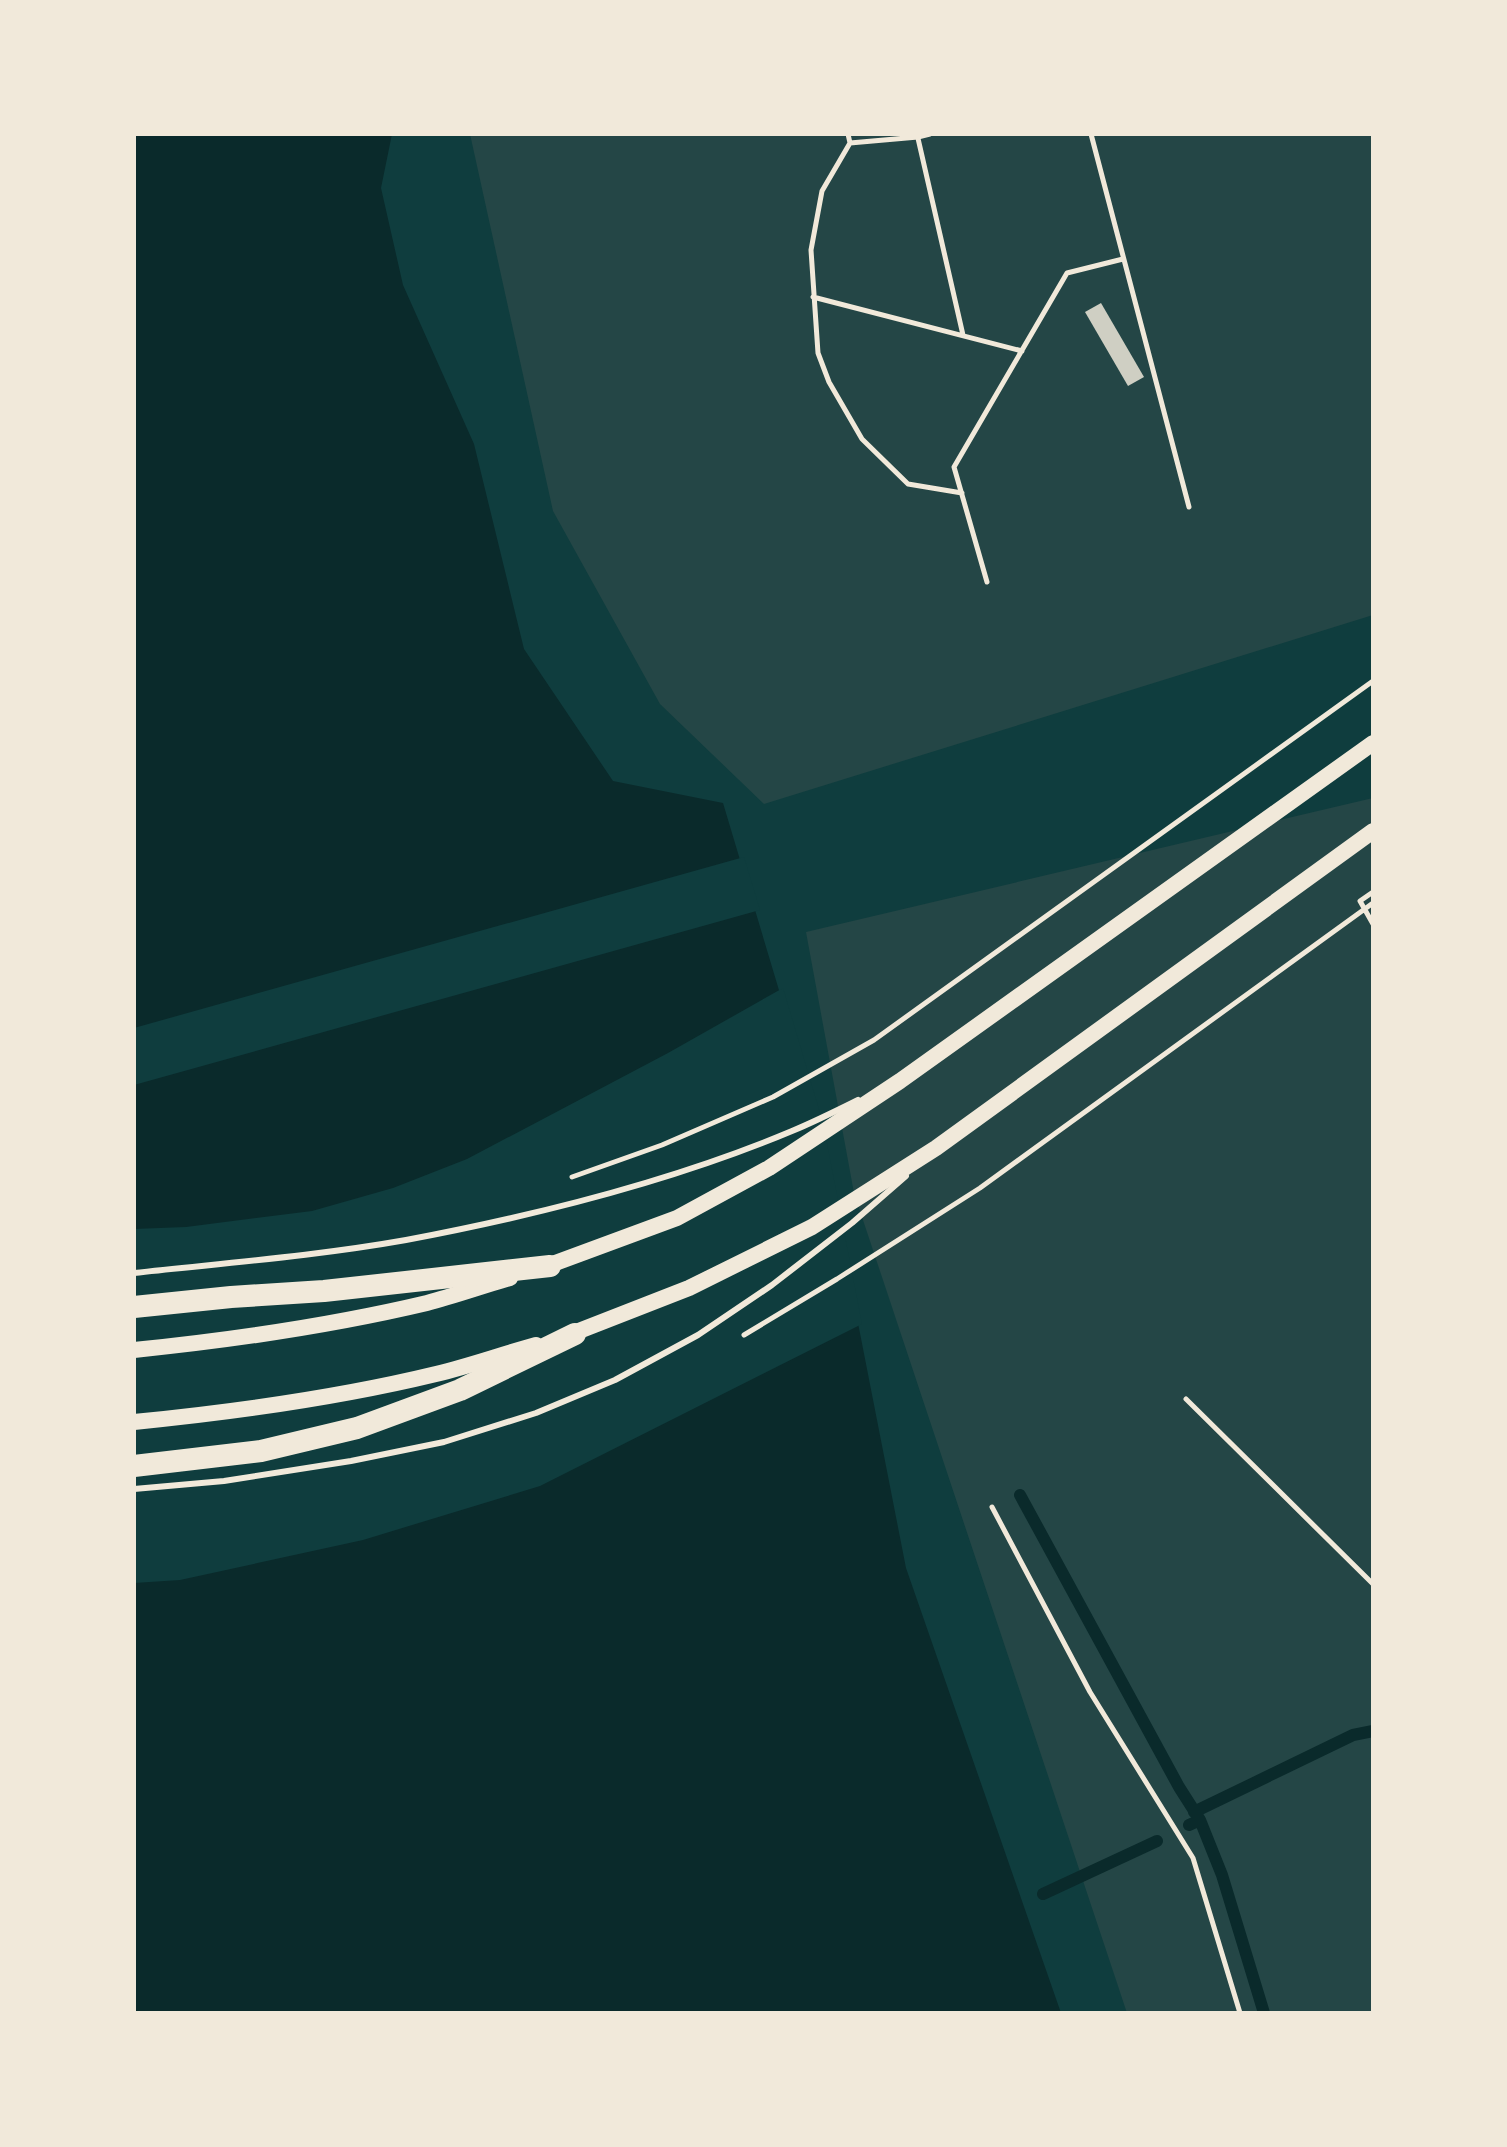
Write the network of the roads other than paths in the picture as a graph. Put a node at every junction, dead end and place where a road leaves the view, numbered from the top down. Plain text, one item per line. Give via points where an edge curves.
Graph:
1 (1373, 743) edge
2 (1373, 831) edge
3 (900, 1081) junction
4 (936, 1148) junction
5 (550, 1266) junction
6 (134, 1273) edge
7 (134, 1307) edge
8 (575, 1334) junction
9 (134, 1350) edge
10 (134, 1422) edge
11 (134, 1466) edge
12 (134, 1489) edge

1 - 3 main road
2 - 4 main road
3 - 5 main road via 769,1168 677,1218
3 - 6 lane via 702,1164 539,1211 379,1244
4 - 8 main road via 812,1227 689,1288
4 - 12 lane via 772,1285 698,1335 615,1380 536,1413 444,1442 224,1481
5 - 7 highway
5 - 9 main road via 428,1302 331,1322
8 - 10 main road via 437,1374 344,1393
8 - 11 highway via 460,1390 357,1428 261,1451

